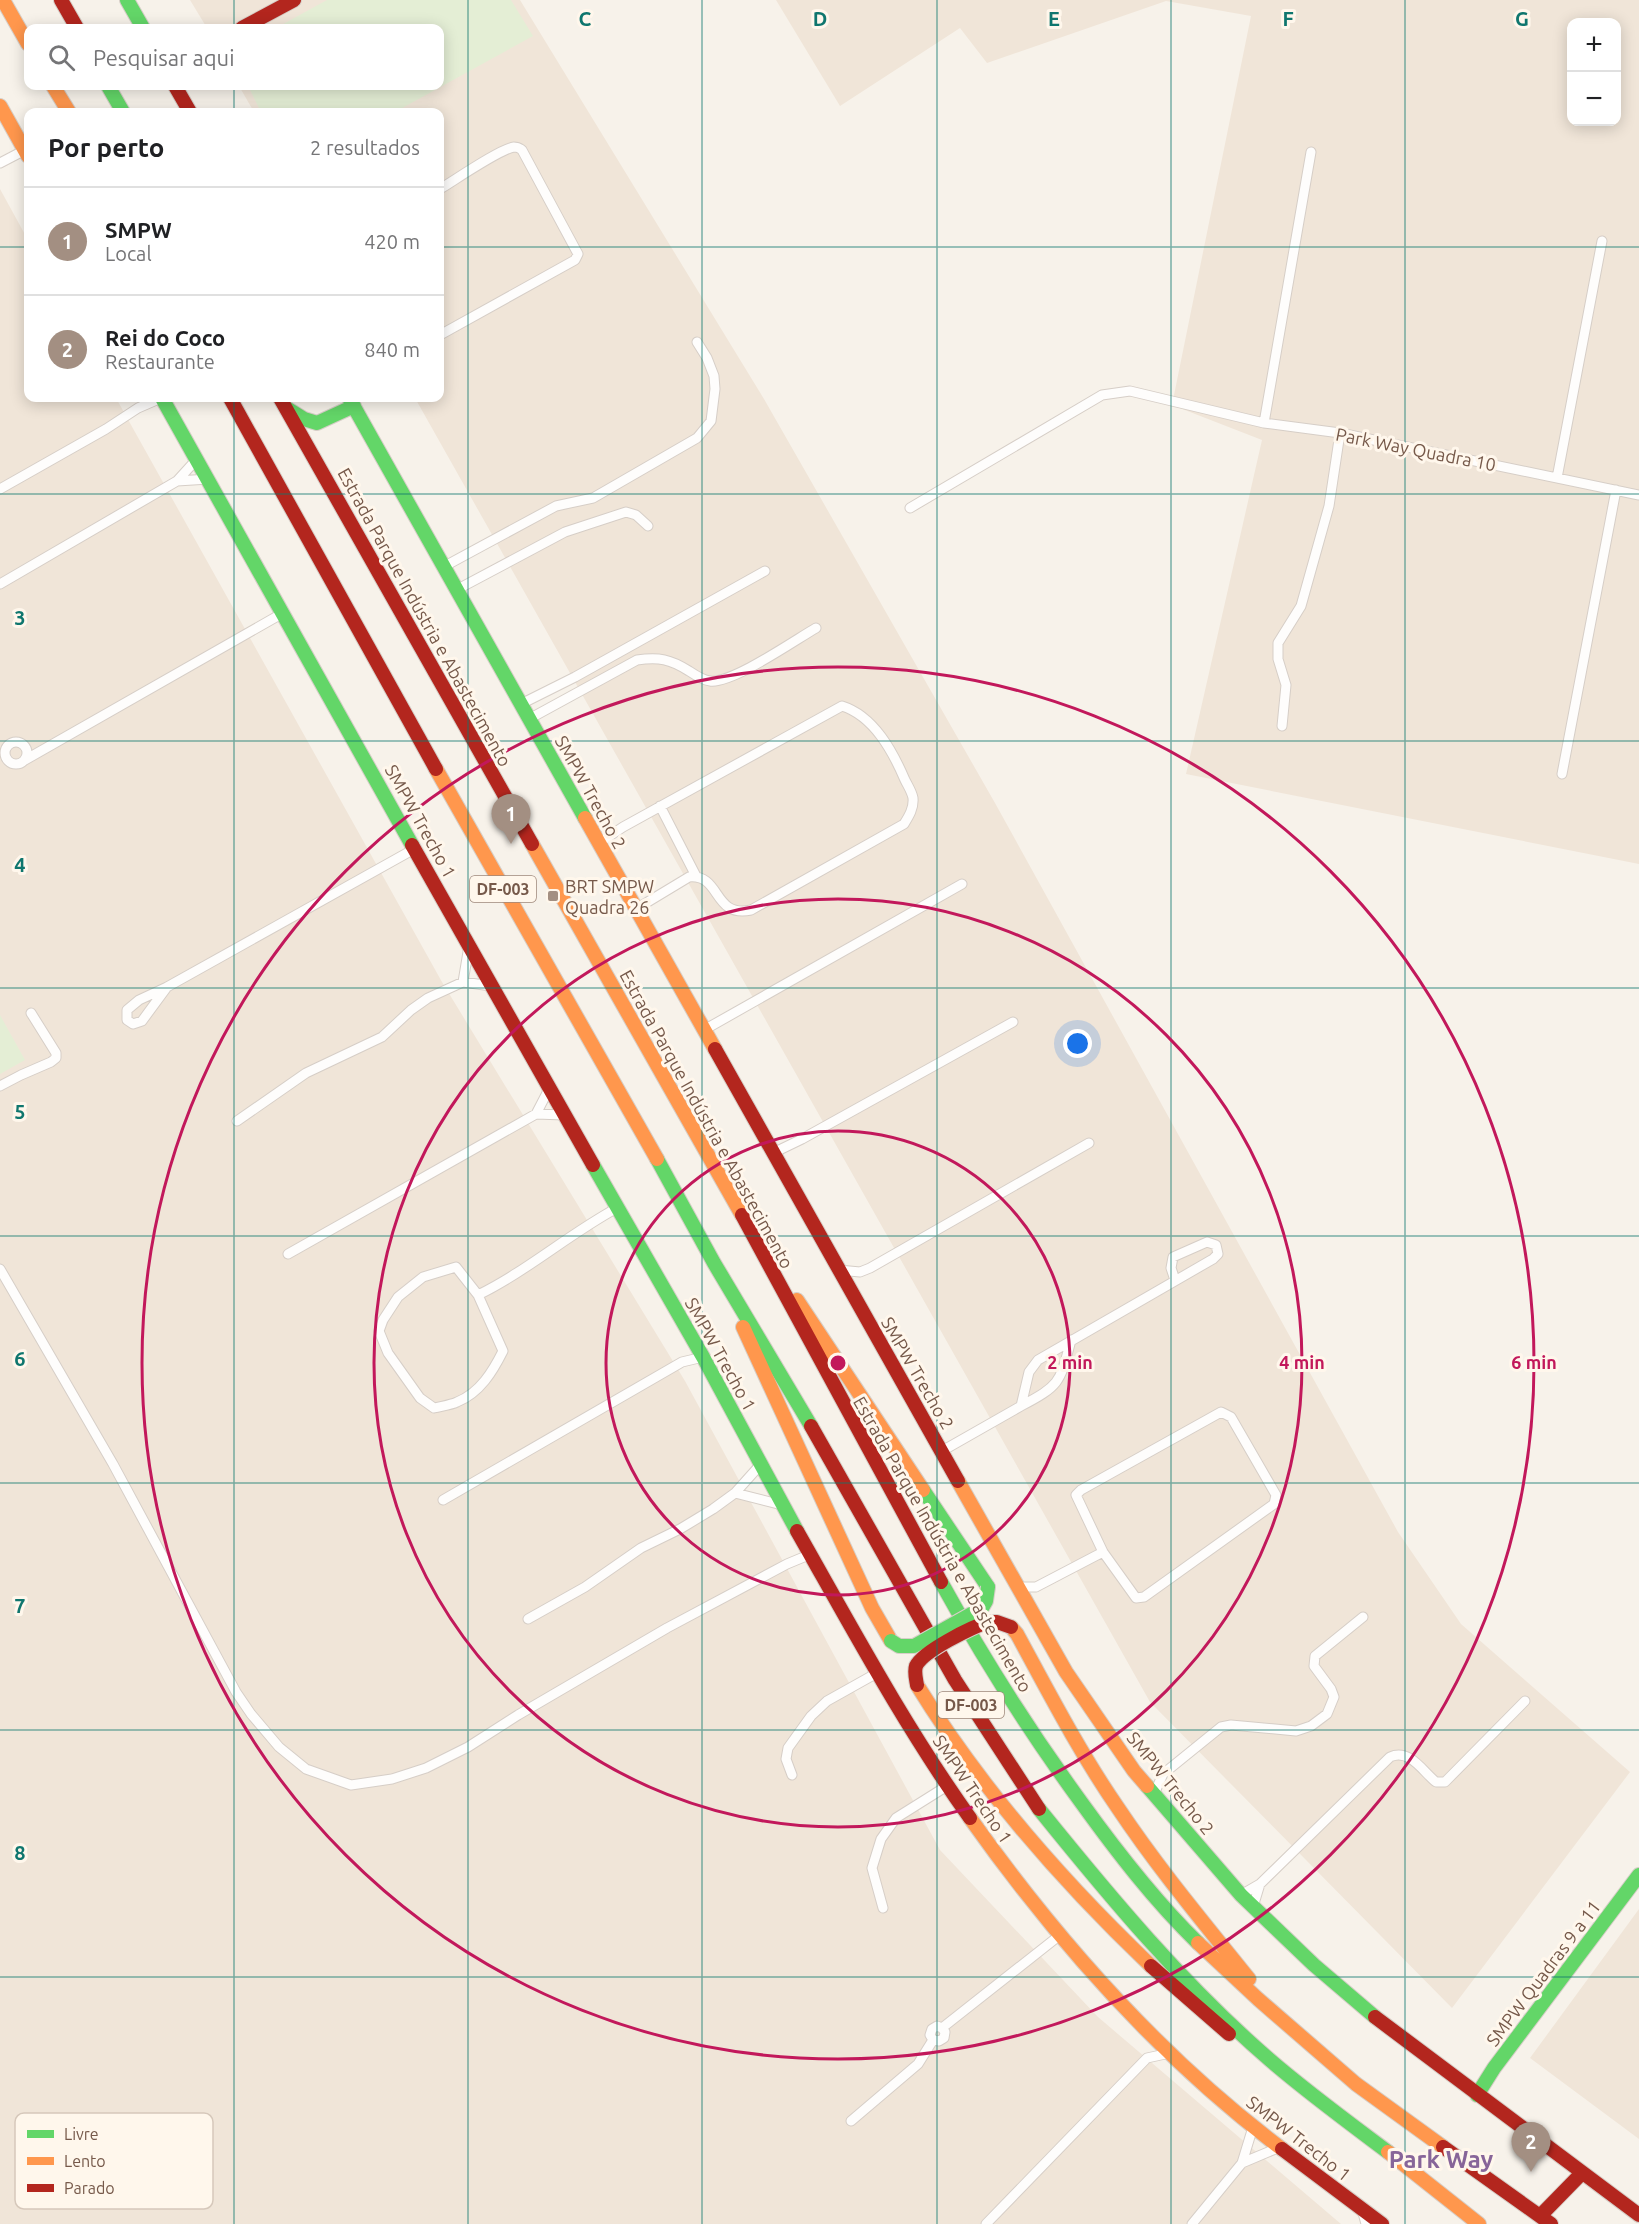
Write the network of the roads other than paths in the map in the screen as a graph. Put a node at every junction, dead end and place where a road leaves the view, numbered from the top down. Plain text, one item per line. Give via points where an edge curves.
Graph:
1 (3, 0) edge
2 (61, 0) edge
3 (127, 0) edge
4 (294, 0) edge
5 (75, 24) edge
6 (141, 24) edge
7 (249, 24) edge
8 (24, 37) edge
9 (55, 90) edge
10 (110, 90) edge
11 (180, 90) edge
12 (0, 106) edge
13 (67, 108) edge
14 (121, 108) edge
15 (188, 108) edge
16 (24, 148) edge
17 (1311, 152) dead end
18 (24, 154) edge
19 (0, 163) edge
20 (444, 187) edge
21 (1602, 241) dead end
22 (444, 333) edge
23 (697, 342) dead end
24 (152, 402) edge
25 (163, 402) edge
26 (232, 402) edge
27 (282, 402) edge
28 (354, 406) edge
29 (1264, 423) junction
30 (1340, 433) junction
31 (197, 459) junction
32 (318, 464) junction
33 (1557, 478) junction
34 (208, 479) junction
35 (177, 481) junction
36 (0, 489) edge
37 (1616, 490) junction
38 (1639, 495) edge
39 (910, 508) dead end
40 (648, 526) dead end
41 (445, 566) junction
42 (765, 571) dead end
43 (0, 584) edge
44 (458, 589) junction
45 (283, 613) junction
46 (816, 628) dead end
47 (521, 704) junction
48 (529, 719) junction
49 (1282, 726) dead end
50 (26, 760) dead end
51 (1562, 774) dead end
52 (660, 806) junction
53 (599, 843) junction
54 (416, 848) junction
55 (696, 876) junction
56 (962, 884) dead end
57 (636, 909) junction
58 (469, 945) junction
59 (463, 982) junction
60 (167, 987) junction
61 (491, 987) junction
62 (31, 1013) dead end
63 (1013, 1022) dead end
64 (704, 1030) junction
65 (0, 1086) edge
66 (549, 1089) junction
67 (536, 1114) junction
68 (564, 1115) junction
69 (237, 1121) dead end
70 (1089, 1143) dead end
71 (773, 1153) junction
72 (617, 1208) junction
73 (755, 1239) junction
74 (288, 1254) dead end
75 (714, 1263) junction
76 (0, 1269) edge
77 (839, 1270) junction
78 (860, 1272) junction
79 (1176, 1280) junction
80 (850, 1289) junction
81 (478, 1295) junction
82 (1071, 1340) junction
83 (695, 1343) junction
84 (703, 1357) junction
85 (682, 1362) junction
86 (1021, 1406) junction
87 (942, 1451) junction
88 (761, 1464) junction
89 (735, 1493) junction
90 (443, 1500) dead end
91 (782, 1505) junction
92 (1102, 1552) junction
93 (811, 1554) junction
94 (1016, 1587) junction
95 (1036, 1587) junction
96 (1026, 1604) junction
97 (1363, 1617) dead end
98 (528, 1619) dead end
99 (877, 1673) junction
100 (1525, 1701) dead end
101 (1163, 1774) junction
102 (792, 1775) dead end
103 (1140, 1779) junction
104 (947, 1786) junction
105 (1154, 1794) junction
106 (1639, 1875) edge
107 (1260, 1884) junction
108 (1241, 1895) junction
109 (1253, 1907) junction
110 (883, 1908) dead end
111 (1060, 1935) junction
112 (1258, 1999) junction
113 (1151, 2036) junction
114 (1170, 2053) junction
115 (1147, 2058) junction
116 (1270, 2060) junction
117 (1478, 2095) junction
118 (851, 2121) dead end
119 (1253, 2127) junction
120 (1280, 2147) junction
121 (1242, 2163) junction
122 (1582, 2173) junction
123 (1362, 2209) junction
124 (1639, 2215) edge
125 (1546, 2220) edge
126 (986, 2224) edge
127 (1192, 2224) edge
128 (1366, 2224) edge
129 (1382, 2224) edge
130 (1479, 2224) edge

1 - 8 main road
2 - 5 main road
3 - 6 main road
4 - 7 main road
9 - 13 main road
10 - 14 main road
11 - 15 main road
12 - 16 main road
17 - 29 street
18 - 19 street
20 - 22 street via 498,154 519,148 578,254 574,260
21 - 33 street
23 - 41 street via 711,367 715,389 711,421 697,438 593,498 556,506
24 - 36 street
25 - 31 main road, SMPW Trecho 1
26 - 75 main road, DF-003
27 - 28 main road via 304,419 317,423
27 - 32 main road, Estrada Parque Indústria e Abastecimento / DF-003
28 - 32 main road via 321,431
28 - 41 main road, SMPW Trecho 2
29 - 30 street, Park Way Quadra 10
29 - 39 street, Park Way Quadra 10 via 1130,391 1102,395
30 - 33 street, Park Way Quadra 10
30 - 49 street via 1324,525 1301,606 1278,643 1286,685
31 - 34 main road, SMPW Trecho 1
31 - 35 street
32 - 73 main road, Estrada Parque Indústria e Abastecimento / DF-003
33 - 37 street, Park Way Quadra 10
34 - 35 street
34 - 45 main road, SMPW Trecho 1
35 - 43 street
37 - 38 street, Park Way Quadra 10
37 - 51 street
40 - 44 street via 626,512 565,532
41 - 44 main road, SMPW Trecho 2
42 - 47 street
44 - 47 main road, SMPW Trecho 2
45 - 50 street
45 - 54 main road, SMPW Trecho 1
46 - 48 street via 719,681 702,679 655,657 637,660
47 - 48 main road, SMPW Trecho 2
48 - 53 main road, SMPW Trecho 2
52 - 53 street
52 - 55 street
52 - 55 street via 842,706 867,720 895,756 913,797 912,811 904,824 751,910 740,912 725,906 711,885
53 - 57 main road, SMPW Trecho 2
54 - 58 main road, SMPW Trecho 1
54 - 60 street
55 - 57 street
56 - 64 street
57 - 64 main road, SMPW Trecho 2
58 - 59 street
58 - 61 main road, SMPW Trecho 1
59 - 61 street
59 - 69 street via 428,998 382,1037 306,1073
60 - 60 street via 142,1021 133,1024 127,1020 131,1005
61 - 66 main road, SMPW Trecho 1
62 - 65 street via 56,1058
63 - 71 street
64 - 71 main road, SMPW Trecho 2
66 - 67 street
66 - 68 main road, SMPW Trecho 1
67 - 68 street
67 - 74 street
68 - 72 main road, SMPW Trecho 1
70 - 78 street
71 - 77 main road, SMPW Trecho 2
72 - 81 street
72 - 83 main road, SMPW Trecho 1
73 - 75 main road, bridge via 988,1587 982,1608 914,1646 899,1646 891,1641 872,1608
73 - 112 main road, Estrada Parque Indústria e Abastecimento / DF-003 via 982,1656 1046,1754 1129,1868 1196,1941
75 - 116 main road, DF-003 via 834,1464 955,1680 1030,1797 1102,1887 1172,1965
76 - 93 street via 236,1692 279,1747 306,1769 324,1776 351,1785 392,1779 426,1768 667,1628
77 - 78 street
77 - 80 main road, SMPW Trecho 2
78 - 80 street
79 - 79 street via 1171,1268 1173,1257 1207,1242 1216,1245 1218,1254 1213,1259
79 - 82 street
80 - 87 main road, SMPW Trecho 2
81 - 81 street via 456,1267 423,1276 398,1297 383,1320 379,1331 388,1353 420,1398 434,1408 458,1402 477,1389 493,1373 503,1350
82 - 86 street via 1060,1379
82 - 86 street via 1033,1365
83 - 84 main road, SMPW Trecho 1
83 - 85 street
84 - 85 street
84 - 88 main road, SMPW Trecho 1
85 - 90 street
86 - 87 street
87 - 94 main road, SMPW Trecho 2
88 - 89 street
88 - 91 main road, SMPW Trecho 1
89 - 91 street
89 - 98 street via 680,1530 641,1548 585,1587
91 - 93 main road, SMPW Trecho 1
92 - 92 street via 1132,1596 1140,1599 1272,1507 1276,1495 1229,1414 1221,1412 1078,1492 1076,1498
92 - 95 street
93 - 99 main road, SMPW Trecho 1
94 - 95 street
94 - 96 main road, SMPW Trecho 2
95 - 96 street
96 - 103 main road, SMPW Trecho 2 via 1066,1672
97 - 101 street via 1315,1656 1314,1666 1333,1694 1324,1717 1302,1731 1221,1727
99 - 102 street via 827,1701 811,1716 788,1748 786,1760
99 - 104 main road, SMPW Trecho 1
100 - 107 street via 1445,1782 1436,1782 1407,1756 1390,1757
101 - 103 street
101 - 105 street
103 - 105 main road, SMPW Trecho 2
104 - 110 street via 896,1818 881,1839 872,1868
104 - 111 main road, SMPW Trecho 1 via 1006,1869
105 - 108 main road, SMPW Trecho 2
106 - 117 main road, SMPW Quadras 9 a 11 via 1494,2068
107 - 108 street
107 - 109 street
108 - 109 main road, SMPW Trecho 2
109 - 117 main road, SMPW Trecho 2 via 1373,2015
111 - 113 main road, SMPW Trecho 1
111 - 118 street via 942,2028 944,2038 933,2040 918,2064
112 - 116 main road, bridge via 1250,1980 1117,1808 1011,1627 998,1622 984,1623 919,1662 915,1670 917,1685 953,1742 1070,1883 1121,1937 1213,2022
112 - 125 main road, Estrada Parque Indústria e Abastecimento / DF-003 via 1356,2084
113 - 114 main road, SMPW Trecho 1
113 - 115 street
114 - 115 street
114 - 119 main road, SMPW Trecho 1
115 - 126 street
116 - 130 main road, DF-003
117 - 122 main road, SMPW Trecho 2
119 - 120 main road, SMPW Trecho 1
119 - 121 street
120 - 121 street
120 - 123 main road, SMPW Trecho 1
121 - 127 street
122 - 124 main road, SMPW Trecho 2
122 - 125 main road
123 - 128 street
123 - 129 main road, SMPW Trecho 1

